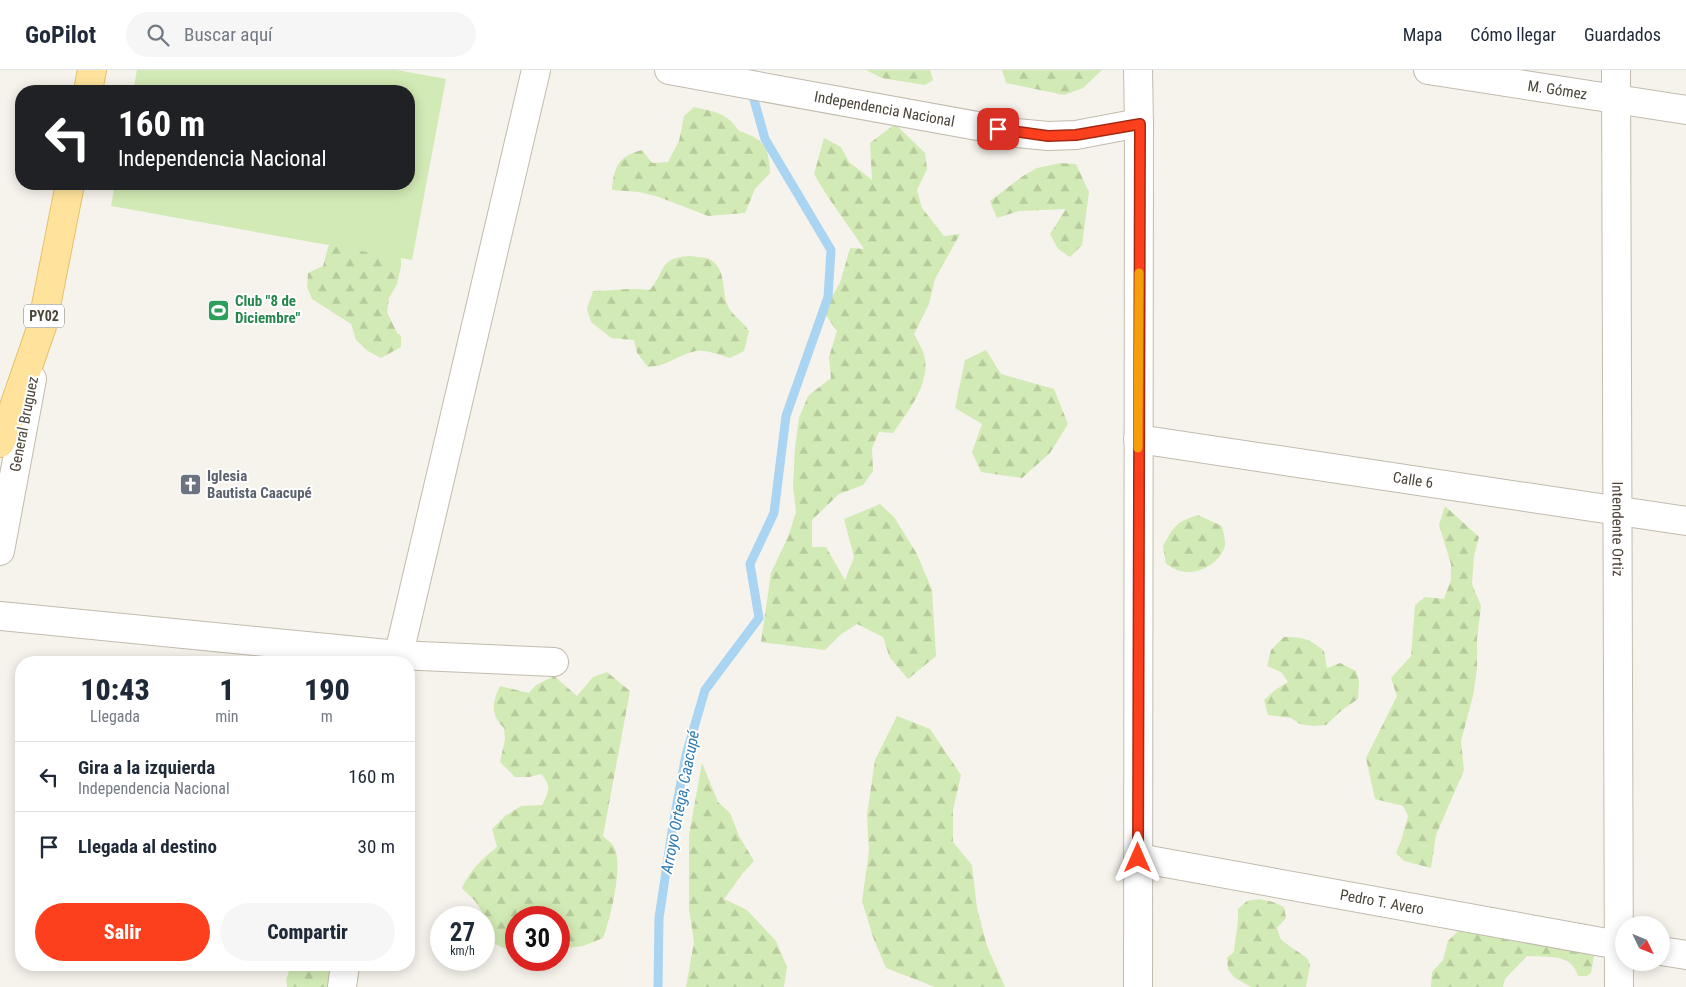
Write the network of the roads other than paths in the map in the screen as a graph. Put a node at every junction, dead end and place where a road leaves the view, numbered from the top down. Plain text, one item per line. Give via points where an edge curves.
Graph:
1 (92, 70) edge
2 (536, 70) edge
3 (669, 70) edge
4 (1138, 70) edge
5 (1428, 70) edge
6 (1616, 70) edge
7 (89, 85) edge
8 (1617, 100) junction
9 (1686, 110) edge
10 (1140, 124) junction
11 (69, 190) edge
12 (42, 326) junction
13 (1138, 439) junction
14 (0, 443) edge
15 (1616, 512) junction
16 (1686, 521) edge
17 (0, 552) edge
18 (0, 616) edge
19 (369, 656) edge
20 (398, 656) edge
21 (415, 659) edge
22 (554, 662) dead end
23 (1138, 858) junction
24 (1621, 916) edge
25 (1615, 945) edge
26 (1670, 952) edge
27 (1686, 955) edge
28 (345, 971) edge
29 (1620, 971) edge
30 (342, 987) edge
31 (1138, 987) edge
32 (1619, 987) edge

1 - 7 main road
2 - 20 street
3 - 10 street, Independencia Nacional via 1016,133 1076,135
4 - 10 street
5 - 8 street, M. Gómez
6 - 8 street, Intendente Ortiz
8 - 9 street, M. Gómez
8 - 15 street, Intendente Ortiz
10 - 13 street
11 - 12 main road, PY02
12 - 14 main road, PY02
12 - 17 street, General Bruguez
13 - 15 street, Calle 6
13 - 23 street
15 - 16 street, Calle 6
15 - 24 street, Intendente Ortiz
18 - 19 street
21 - 22 street
23 - 25 street, Pedro T. Avero
23 - 31 street
26 - 27 street
28 - 30 street
29 - 32 street, Intendente Ortiz

